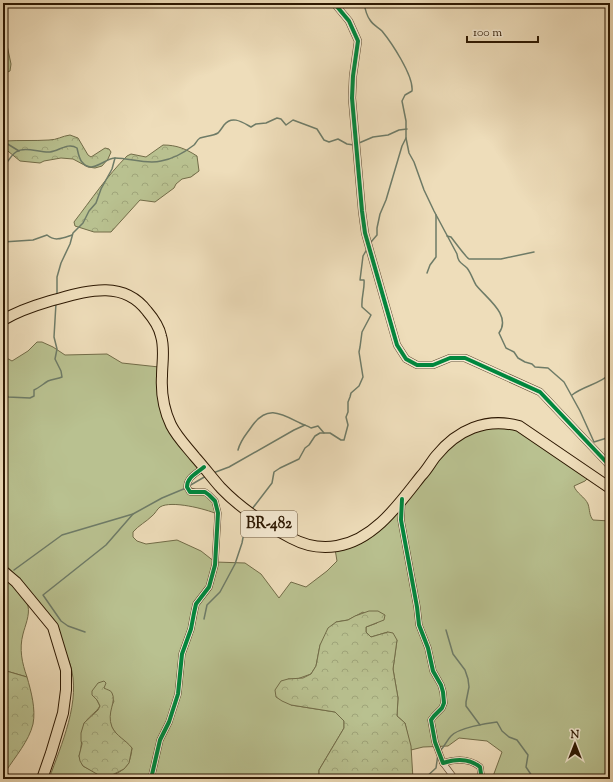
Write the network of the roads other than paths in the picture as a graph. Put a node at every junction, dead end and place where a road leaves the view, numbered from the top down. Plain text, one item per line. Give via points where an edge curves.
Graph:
1 (334, 3) edge
2 (3, 320) edge
3 (610, 466) edge
4 (204, 467) junction
5 (610, 488) edge
6 (402, 499) junction
7 (3, 571) edge
8 (443, 763) junction
9 (42, 779) edge
10 (151, 779) edge
11 (455, 779) edge
12 (480, 779) edge

1 - 3 street via 350,20 358,41 352,76 352,98 363,218 366,239 397,345 406,359 417,365 433,366 450,358 465,358 540,392
2 - 4 highway, BR-482 via 25,308 99,290 124,293 140,302 153,319 163,344 161,385 168,417 178,436
4 - 6 highway, BR-482 via 243,509 290,538 314,547 344,545 364,537 379,525
4 - 10 street via 188,480 186,487 190,492 205,492 215,501 218,513 213,574 209,588 196,604 182,654 178,694 160,740
5 - 6 highway, BR-482 via 527,430 511,424 494,423 471,428 451,441
6 - 8 street via 401,520 419,624 443,692 442,708 431,720 435,742
7 - 9 highway via 16,582 53,627 66,670 63,713
8 - 11 street
8 - 12 street via 470,761 481,769

